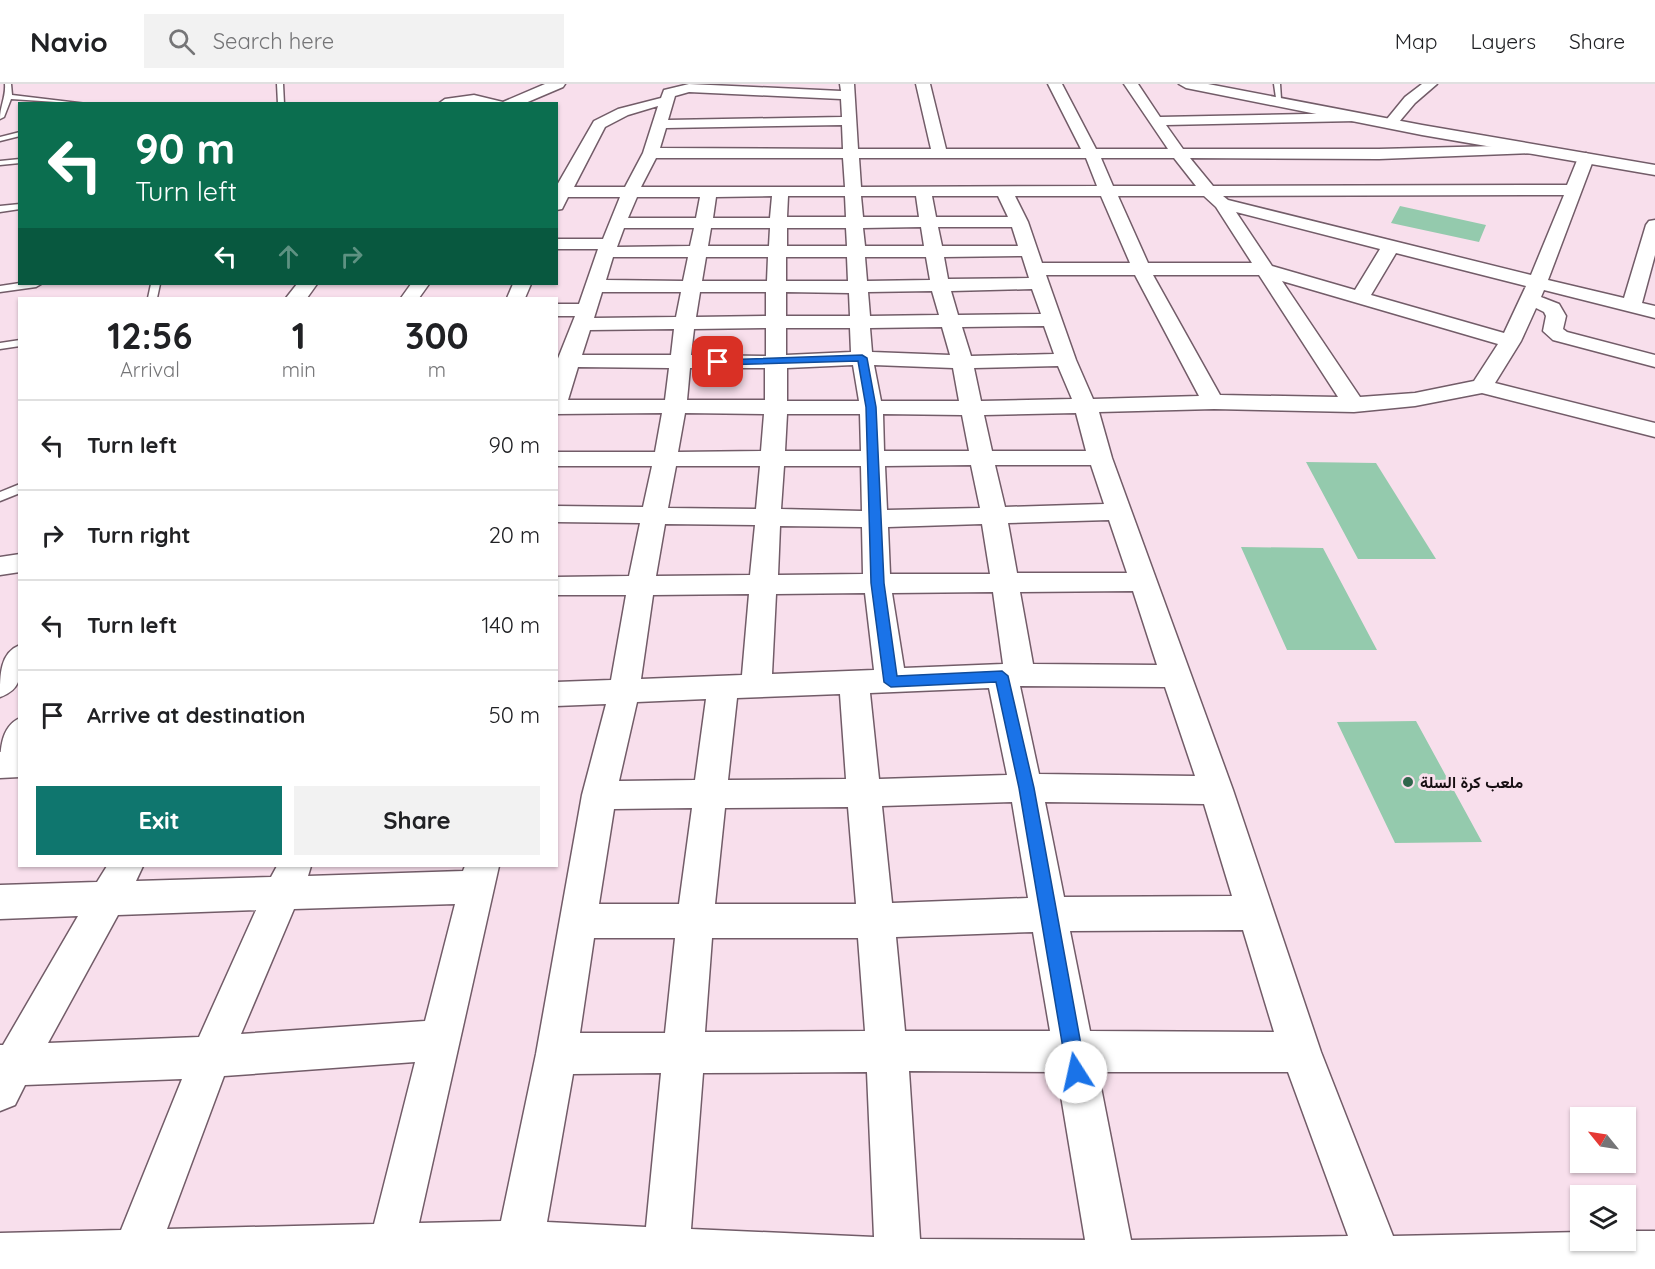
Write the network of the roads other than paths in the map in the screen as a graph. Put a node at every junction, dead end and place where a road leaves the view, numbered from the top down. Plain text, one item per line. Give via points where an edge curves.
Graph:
1 (8, 84) edge
2 (280, 84) edge
3 (470, 84) edge
4 (526, 84) edge
5 (558, 84) edge
6 (923, 84) edge
7 (1054, 84) edge
8 (1131, 84) edge
9 (1186, 84) edge
10 (1212, 84) edge
11 (1430, 84) edge
12 (846, 90) edge
13 (1278, 91) edge
14 (9, 97) junction
15 (489, 98) edge
16 (464, 100) junction
17 (63, 102) edge
18 (282, 102) edge
19 (452, 102) edge
20 (514, 102) edge
21 (666, 102) junction
22 (0, 117) edge
23 (1394, 118) junction
24 (850, 121) junction
25 (1156, 121) junction
26 (661, 124) junction
27 (1358, 130) junction
28 (18, 134) edge
29 (0, 139) edge
30 (1534, 149) junction
31 (651, 153) junction
32 (1090, 153) junction
33 (1177, 153) junction
34 (850, 154) junction
35 (940, 154) junction
36 (1379, 154) junction
37 (1586, 158) junction
38 (18, 160) edge
39 (1655, 162) edge
40 (0, 163) edge
41 (1655, 170) edge
42 (923, 190) junction
43 (1207, 190) junction
44 (1419, 190) junction
45 (1575, 190) junction
46 (632, 191) junction
47 (709, 191) junction
48 (780, 191) junction
49 (851, 191) junction
50 (1004, 191) junction
51 (1106, 191) junction
52 (559, 196) edge
53 (1222, 204) junction
54 (18, 206) edge
55 (0, 209) edge
56 (928, 221) junction
57 (780, 222) junction
58 (854, 222) junction
59 (617, 223) junction
60 (703, 223) junction
61 (1653, 237) edge
62 (558, 244) edge
63 (1391, 246) junction
64 (607, 248) junction
65 (934, 251) junction
66 (855, 252) junction
67 (698, 253) junction
68 (779, 253) junction
69 (1030, 256) junction
70 (1141, 269) junction
71 (1262, 269) junction
72 (29, 285) edge
73 (595, 286) junction
74 (940, 286) junction
75 (693, 287) junction
76 (776, 287) junction
77 (859, 287) junction
78 (0, 289) edge
79 (317, 291) edge
80 (1533, 292) junction
81 (1360, 296) junction
82 (299, 297) edge
83 (1632, 306) junction
84 (558, 310) edge
85 (1655, 312) edge
86 (585, 317) junction
87 (861, 320) junction
88 (1052, 320) junction
89 (776, 321) junction
90 (686, 322) junction
91 (950, 322) junction
92 (1511, 341) junction
93 (18, 343) edge
94 (0, 346) edge
95 (862, 358) junction
96 (1066, 360) junction
97 (568, 361) junction
98 (1655, 361) edge
99 (777, 362) junction
100 (962, 362) junction
101 (679, 363) junction
102 (1482, 386) junction
103 (558, 395) edge
104 (1213, 402) junction
105 (1354, 405) junction
106 (675, 406) junction
107 (558, 407) edge
108 (776, 407) junction
109 (871, 407) junction
110 (1086, 407) junction
111 (971, 408) junction
112 (1655, 430) edge
113 (981, 458) junction
114 (1100, 458) junction
115 (558, 459) edge
116 (666, 459) junction
117 (772, 459) junction
118 (873, 459) junction
119 (18, 489) edge
120 (0, 497) edge
121 (1119, 512) junction
122 (558, 514) edge
123 (653, 515) junction
124 (994, 516) junction
125 (769, 518) junction
126 (876, 519) junction
127 (18, 563) edge
128 (0, 566) edge
129 (1143, 582) junction
130 (877, 583) junction
131 (1007, 584) junction
132 (641, 585) junction
133 (763, 585) junction
134 (558, 586) edge
135 (18, 660) edge
136 (1011, 676) junction
137 (1175, 676) junction
138 (891, 682) junction
139 (854, 683) junction
140 (0, 684) edge
141 (740, 687) junction
142 (624, 691) junction
143 (558, 694) edge
144 (18, 735) edge
145 (0, 763) edge
146 (18, 764) edge
147 (1026, 788) junction
148 (1216, 790) junction
149 (863, 793) junction
150 (711, 794) junction
151 (598, 795) junction
152 (480, 876) edge
153 (288, 880) edge
154 (117, 882) edge
155 (0, 902) edge
156 (1257, 913) junction
157 (1049, 914) junction
158 (579, 921) junction
159 (695, 921) junction
160 (877, 921) junction
161 (440, 1040) junction
162 (1072, 1050) junction
163 (887, 1051) junction
164 (684, 1052) junction
165 (1301, 1052) junction
166 (556, 1054) junction
167 (211, 1057) junction
168 (4, 1074) edge
169 (391, 1247) junction
170 (1654, 1255) edge
171 (0, 1256) edge
172 (517, 1256) edge
173 (117, 1258) edge
174 (292, 1259) edge
175 (666, 1259) edge
176 (1381, 1264) edge
177 (899, 1265) edge
178 (1112, 1266) edge

1 - 14 lane
2 - 18 lane
3 - 16 main road
4 - 15 main road
5 - 20 main road
6 - 35 street
7 - 32 street
8 - 25 street
9 - 27 main road
10 - 13 main road
11 - 23 street
12 - 21 street via 689,88 669,93
12 - 24 street
13 - 23 main road
14 - 17 lane
14 - 22 lane
15 - 16 main road
16 - 19 main road
21 - 26 street
21 - 52 street via 631,108 599,124
23 - 39 main road
24 - 26 street
24 - 34 street
25 - 27 street via 1339,117
25 - 33 street
26 - 31 street
27 - 30 main road
27 - 36 street
28 - 29 lane
30 - 36 street
30 - 37 main road
31 - 34 street
31 - 46 street
32 - 33 street
32 - 35 street
32 - 51 street
33 - 36 street
33 - 43 street
34 - 35 street
34 - 49 street
36 - 44 street
37 - 41 main road
37 - 45 street
38 - 40 lane
42 - 49 street
42 - 50 street
42 - 56 street
43 - 44 street
43 - 51 street
43 - 53 street
44 - 45 street
45 - 80 street
46 - 47 street
46 - 52 street
46 - 59 street
47 - 48 street
47 - 60 street
48 - 49 street
48 - 57 street
49 - 58 street
50 - 51 street
50 - 69 street
51 - 70 street
53 - 63 street
53 - 71 street
54 - 55 lane
56 - 58 street
56 - 65 street
56 - 69 street
57 - 58 street
57 - 60 street
57 - 68 street
58 - 66 street
59 - 60 street
59 - 64 street
60 - 67 street
61 - 83 street
62 - 64 street
63 - 80 street
63 - 81 street
64 - 67 street
64 - 73 street
65 - 66 street
65 - 69 street
65 - 74 street
66 - 68 street
66 - 77 street
67 - 68 street
67 - 75 street
68 - 76 street
69 - 70 street
69 - 74 street
69 - 88 street
70 - 71 street
70 - 104 street
71 - 81 street
71 - 105 street
72 - 78 lane
73 - 75 street
73 - 86 street
74 - 77 street
74 - 91 street
75 - 76 street
75 - 90 street
76 - 77 street
76 - 89 street
77 - 87 street
79 - 82 main road
80 - 83 street
80 - 92 street
80 - 98 street via 1552,308 1556,316 1553,331 1560,336
81 - 92 street
83 - 85 street
84 - 86 street
86 - 90 street
86 - 97 street
87 - 89 street
87 - 91 street
87 - 95 street
88 - 91 street
88 - 96 street
89 - 90 street
89 - 99 street
90 - 101 street
91 - 100 street
92 - 102 street
93 - 94 lane
95 - 99 street
95 - 100 street
95 - 109 street
96 - 100 street
96 - 110 street
97 - 101 street
97 - 103 street
99 - 101 street
99 - 108 street
100 - 111 street
101 - 106 street
102 - 105 street via 1452,395
102 - 112 street
104 - 105 street
104 - 110 street
106 - 107 street
106 - 108 street
106 - 116 street
108 - 109 street
108 - 117 street
109 - 111 street
109 - 118 street
110 - 111 street
110 - 114 street
111 - 113 street
113 - 114 street
113 - 118 street
113 - 124 street
114 - 121 street
115 - 116 street
116 - 117 street
116 - 123 street
117 - 118 street
117 - 125 street
118 - 126 street
119 - 120 lane
121 - 124 street
121 - 129 street
122 - 123 street
123 - 125 street
123 - 132 street
124 - 126 street
124 - 131 street
125 - 126 street
125 - 133 street
126 - 130 street
127 - 128 street
129 - 131 street
129 - 137 street
130 - 131 street
130 - 133 street
130 - 138 street
131 - 136 street
132 - 133 street
132 - 134 street
132 - 142 street
133 - 141 street
135 - 140 main road
136 - 137 street
136 - 138 street
136 - 147 street
137 - 148 street
138 - 139 street
139 - 141 street
139 - 149 street
141 - 142 street
141 - 150 street
142 - 143 street
142 - 151 street
144 - 145 main road
145 - 146 street
147 - 148 street
147 - 149 street
147 - 157 street
148 - 156 street
149 - 150 street
149 - 160 street
150 - 151 street
150 - 159 street
151 - 158 street
152 - 153 street
152 - 161 street
153 - 154 street
153 - 167 street
154 - 155 street
154 - 168 street
156 - 157 street
156 - 165 street
157 - 160 street
157 - 162 street
158 - 159 street
158 - 166 street
159 - 160 street
159 - 164 street
160 - 163 street
161 - 167 street
161 - 169 street
162 - 163 street
162 - 165 street
162 - 178 street
163 - 164 street
163 - 177 street
164 - 166 street
164 - 175 street
165 - 176 street
166 - 172 street
167 - 168 street
167 - 173 street
169 - 172 street
169 - 174 street
170 - 176 street
171 - 173 street
172 - 175 street
173 - 174 street
175 - 177 street
176 - 178 street
177 - 178 street

